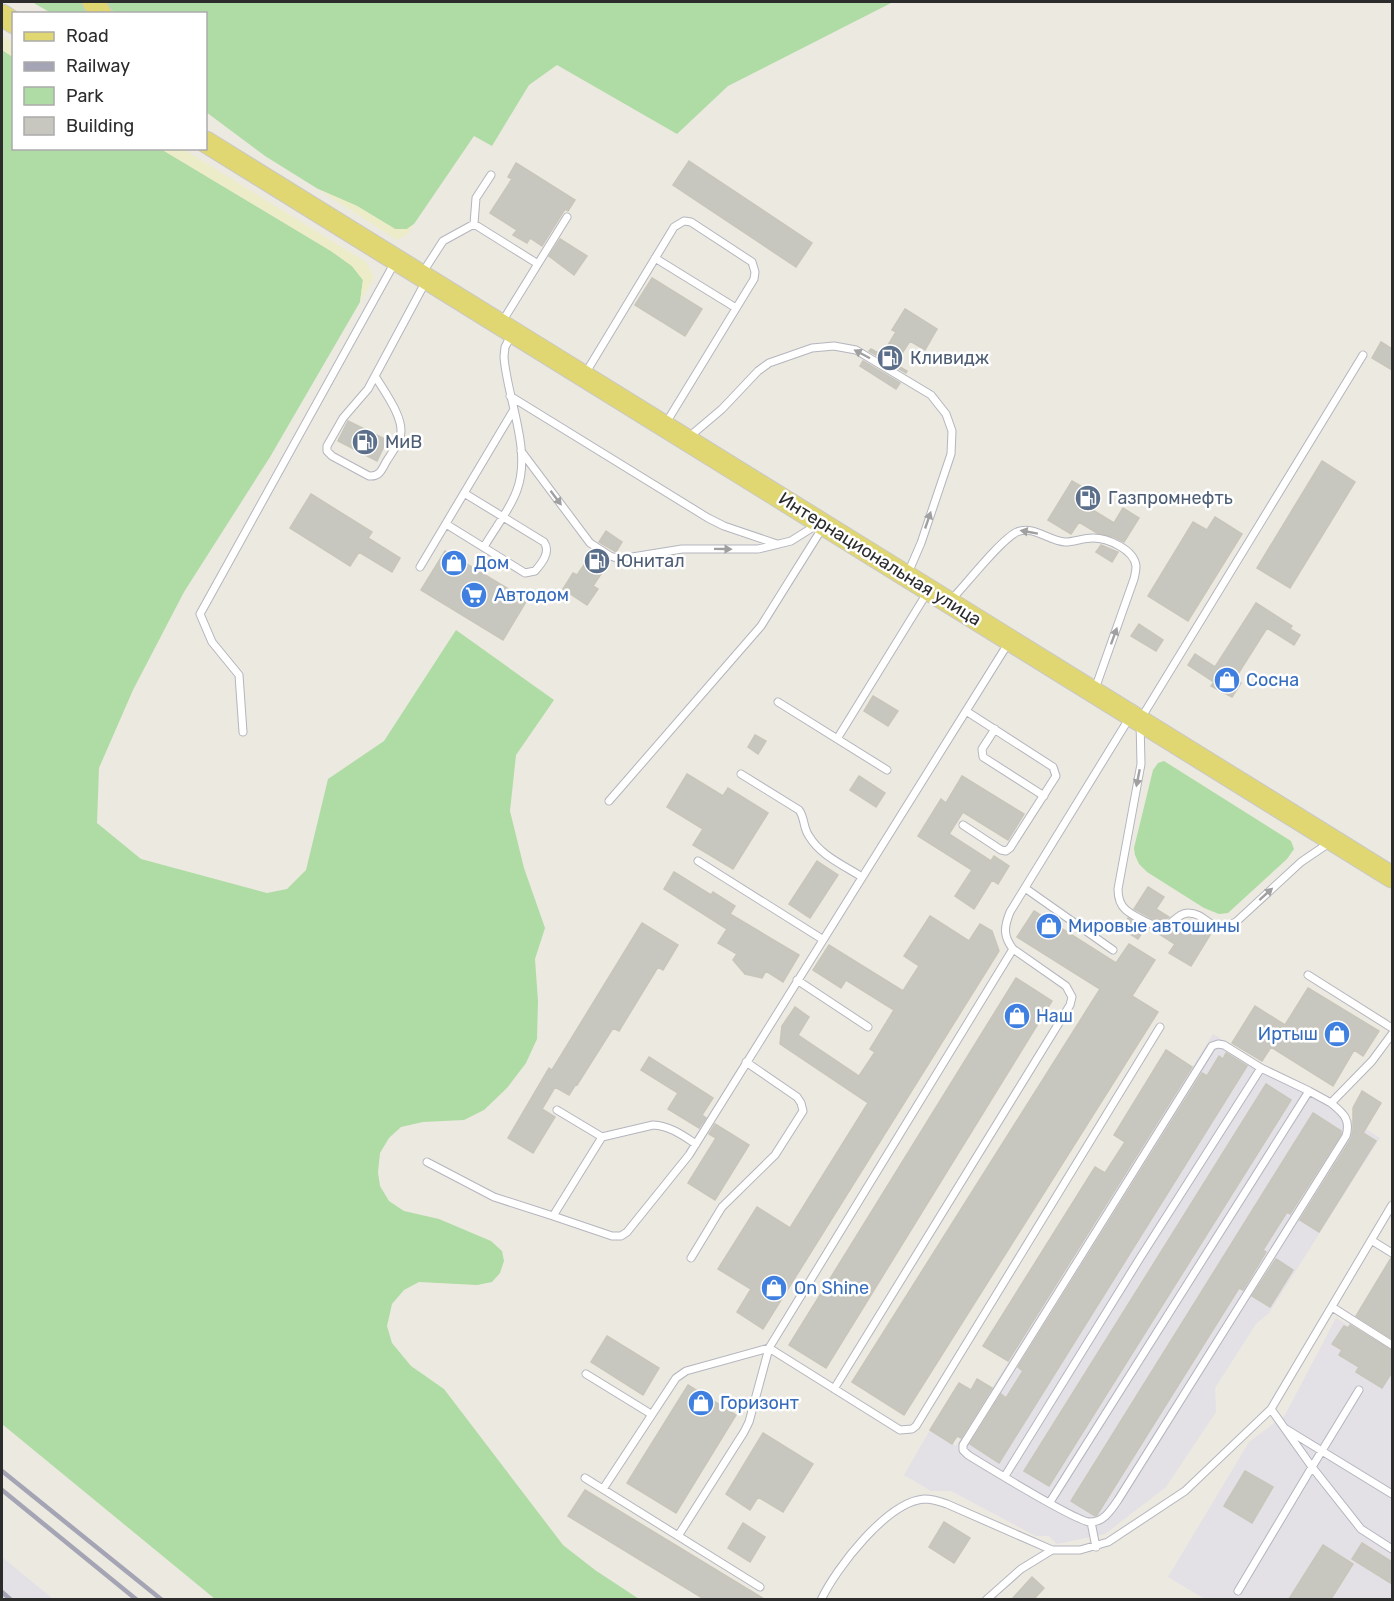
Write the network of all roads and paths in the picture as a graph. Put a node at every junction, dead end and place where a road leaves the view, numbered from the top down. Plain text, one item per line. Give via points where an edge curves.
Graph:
1 (207, 131) edge
2 (207, 143) edge
3 (491, 175) dead end
4 (567, 217) dead end
5 (474, 224) junction
6 (368, 242) junction
7 (655, 258) junction
8 (396, 260) junction
9 (538, 264) junction
10 (424, 277) junction
11 (736, 308) junction
12 (507, 328) junction
13 (1363, 355) dead end
14 (584, 375) junction
15 (375, 376) junction
16 (510, 396) junction
17 (513, 411) junction
18 (664, 426) junction
19 (686, 439) junction
20 (521, 451) junction
21 (464, 493) junction
22 (502, 516) junction
23 (823, 523) junction
24 (446, 524) junction
25 (779, 544) junction
26 (483, 547) junction
27 (420, 567) dead end
28 (907, 575) junction
29 (930, 589) junction
30 (950, 602) junction
31 (1010, 639) junction
32 (1094, 691) junction
33 (778, 702) dead end
34 (966, 711) junction
35 (1136, 717) junction
36 (994, 729) junction
37 (243, 732) dead end
38 (837, 739) junction
39 (887, 770) dead end
40 (741, 774) dead end
41 (1044, 796) junction
42 (609, 801) dead end
43 (963, 825) dead end
44 (1334, 840) junction
45 (698, 861) dead end
46 (862, 877) junction
47 (1392, 877) edge
48 (1025, 888) junction
49 (822, 939) junction
50 (1013, 950) junction
51 (1113, 950) dead end
52 (1308, 975) dead end
53 (797, 980) junction
54 (868, 1027) dead end
55 (1160, 1027) dead end
56 (1392, 1028) edge
57 (1392, 1034) edge
58 (746, 1062) junction
59 (1261, 1068) junction
60 (1309, 1091) junction
61 (1330, 1103) junction
62 (557, 1110) dead end
63 (602, 1137) junction
64 (696, 1144) junction
65 (428, 1162) dead end
66 (1392, 1208) edge
67 (553, 1216) junction
68 (1371, 1240) junction
69 (1392, 1253) edge
70 (691, 1258) dead end
71 (1332, 1307) junction
72 (1392, 1345) edge
73 (769, 1348) junction
74 (586, 1374) dead end
75 (834, 1389) junction
76 (1359, 1390) dead end
77 (1271, 1409) junction
78 (651, 1414) junction
79 (1284, 1428) junction
80 (1322, 1451) junction
81 (1312, 1467) junction
82 (1005, 1476) junction
83 (585, 1478) dead end
84 (603, 1489) junction
85 (1392, 1494) edge
86 (1050, 1502) junction
87 (1091, 1522) junction
88 (678, 1536) junction
89 (1096, 1546) junction
90 (1392, 1549) edge
91 (1052, 1550) junction
92 (760, 1587) dead end
93 (1238, 1591) dead end
94 (821, 1599) edge
95 (986, 1599) edge

1 - 6 main road
2 - 6 main road
3 - 5 lane via 476,198
4 - 9 lane
5 - 9 lane
5 - 10 lane via 443,241
6 - 8 main road, Интернациональная улица
7 - 11 lane
7 - 11 lane via 674,227 691,222 752,262 754,279
7 - 14 lane
8 - 10 main road, Интернациональная улица
8 - 37 lane via 200,614 212,642 239,675
9 - 12 lane
10 - 12 main road, Интернациональная улица
10 - 15 lane
11 - 18 lane
12 - 14 main road, Интернациональная улица
12 - 16 lane via 504,357
13 - 35 lane
14 - 18 main road, Интернациональная улица
15 - 15 lane via 327,446 332,456 369,476 381,472 402,428
16 - 17 lane
16 - 25 lane via 708,518
17 - 20 lane
17 - 21 lane
18 - 19 main road, Интернациональная улица
19 - 23 main road, Интернациональная улица
28 -> 19 lane via 951,454 952,431 946,414 932,395 856,350 812,348 758,371 722,410
20 - 22 lane via 519,482
20 -> 25 lane via 590,543 620,560 682,549 758,549
21 - 22 lane
21 - 24 lane
22 - 26 lane
22 - 26 lane via 543,542 547,551 542,561 535,571 525,573
23 - 25 lane
23 - 28 main road, Интернациональная улица
23 - 42 lane via 761,626
24 - 26 lane
24 - 27 lane
28 - 29 main road, Интернациональная улица
29 - 30 main road, Интернациональная улица
29 - 38 lane
30 - 31 main road, Интернациональная улица
32 -> 30 lane via 1134,579 1136,564 1130,553 1107,539 1065,542 1019,530 1004,541
31 - 32 main road, Интернациональная улица
31 - 34 lane
32 - 35 main road, Интернациональная улица
33 - 38 lane
34 - 36 lane
34 - 46 lane
35 - 44 main road, Интернациональная улица
35 -> 44 lane via 1141,764 1118,889 1126,910 1157,927 1164,927 1186,913 1216,927 1226,926 1236,922 1301,862
35 - 48 lane
36 - 41 lane via 1053,767 1056,776
36 - 41 lane via 982,749 983,757
38 - 39 lane
40 - 46 lane via 799,810 807,834 818,848
41 - 43 lane via 1014,844 1006,850
44 - 47 main road, Интернациональная улица
45 - 49 lane
46 - 49 lane
48 - 50 lane via 1006,922 1005,940
48 - 51 lane
49 - 53 lane
50 - 73 lane
50 - 75 lane via 1066,986 1072,998 1070,1005
52 - 56 lane
53 - 54 lane
53 - 58 lane
55 - 75 lane via 916,1426 900,1430
57 - 61 lane via 1372,1061
58 - 64 lane
58 - 70 lane via 797,1097 803,1111 775,1155 722,1207
59 - 60 lane
59 - 82 lane
59 - 82 lane via 1218,1044 1208,1052 963,1445 968,1455
60 - 61 lane
60 - 86 lane
61 - 87 lane via 1344,1114 1348,1123 1346,1136 1118,1500 1105,1516
62 - 63 lane
63 - 64 lane via 661,1125
63 - 67 lane
64 - 67 lane via 627,1233 612,1236
65 - 67 lane via 494,1197
66 - 68 lane
68 - 69 lane
68 - 71 lane
71 - 72 lane
71 - 77 lane
73 - 75 lane
73 - 78 lane via 686,1371 676,1377
73 - 88 lane via 744,1432
74 - 78 lane
76 - 80 lane
77 - 79 lane
77 - 89 lane via 1185,1491
78 - 84 lane
79 - 80 lane
79 - 81 lane
80 - 81 lane
80 - 85 lane
81 - 90 lane via 1361,1529
81 - 93 lane
82 - 86 lane
83 - 84 lane
84 - 88 lane
86 - 87 lane
87 - 89 lane
88 - 92 lane
89 - 91 lane
91 - 94 lane via 947,1503 923,1499 892,1513 870,1532
91 - 95 lane via 1021,1569

